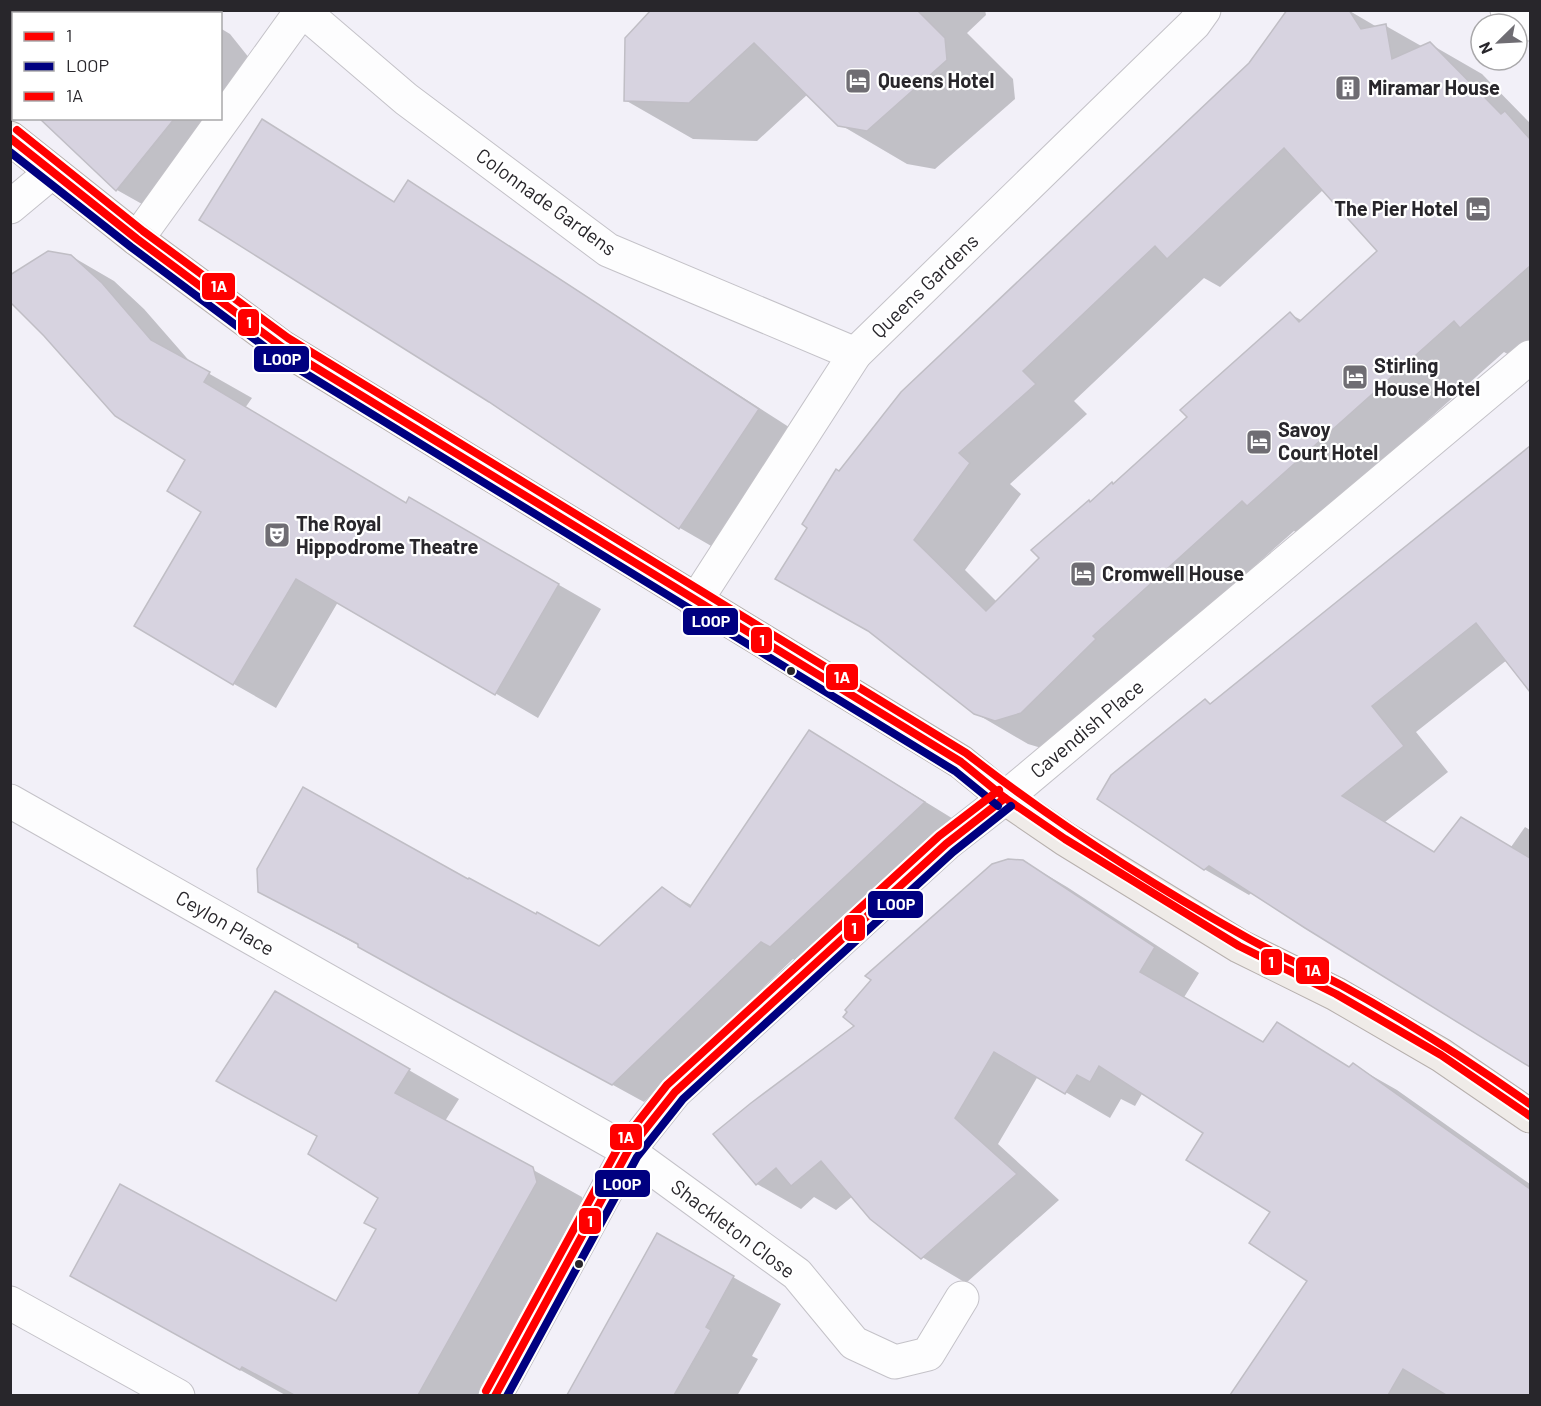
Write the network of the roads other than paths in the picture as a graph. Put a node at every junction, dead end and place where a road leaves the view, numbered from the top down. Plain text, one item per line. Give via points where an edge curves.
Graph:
1 (302, 10) edge
2 (1204, 10) edge
3 (1507, 10) edge
4 (1530, 24) edge
5 (10, 138) edge
6 (52, 172) junction
7 (10, 207) edge
8 (137, 239) junction
9 (855, 354) junction
10 (1530, 357) edge
11 (695, 602) junction
12 (1005, 798) junction
13 (10, 801) edge
14 (1530, 1116) edge
15 (628, 1151) junction
16 (963, 1298) dead end
17 (10, 1303) edge
18 (177, 1395) edge
19 (495, 1395) edge

1 - 8 street
1 - 9 street, Colonnade Gardens via 406,99 608,250
2 - 9 street, Queens Gardens
3 - 4 street
5 - 6 main road
6 - 7 street
6 - 8 main road
8 - 11 main road via 282,347
9 - 11 street, Queens Gardens
10 - 12 street, Cavendish Place
11 - 12 main road via 961,762
12 - 14 main road via 1239,946 1336,994 1441,1055
12 - 15 street, Cavendish Place via 946,844 675,1092
13 - 15 street, Ceylon Place
15 - 16 street, Shackleton Close via 797,1274 854,1343 895,1362 928,1354
15 - 19 street, Cavendish Place
17 - 18 street

